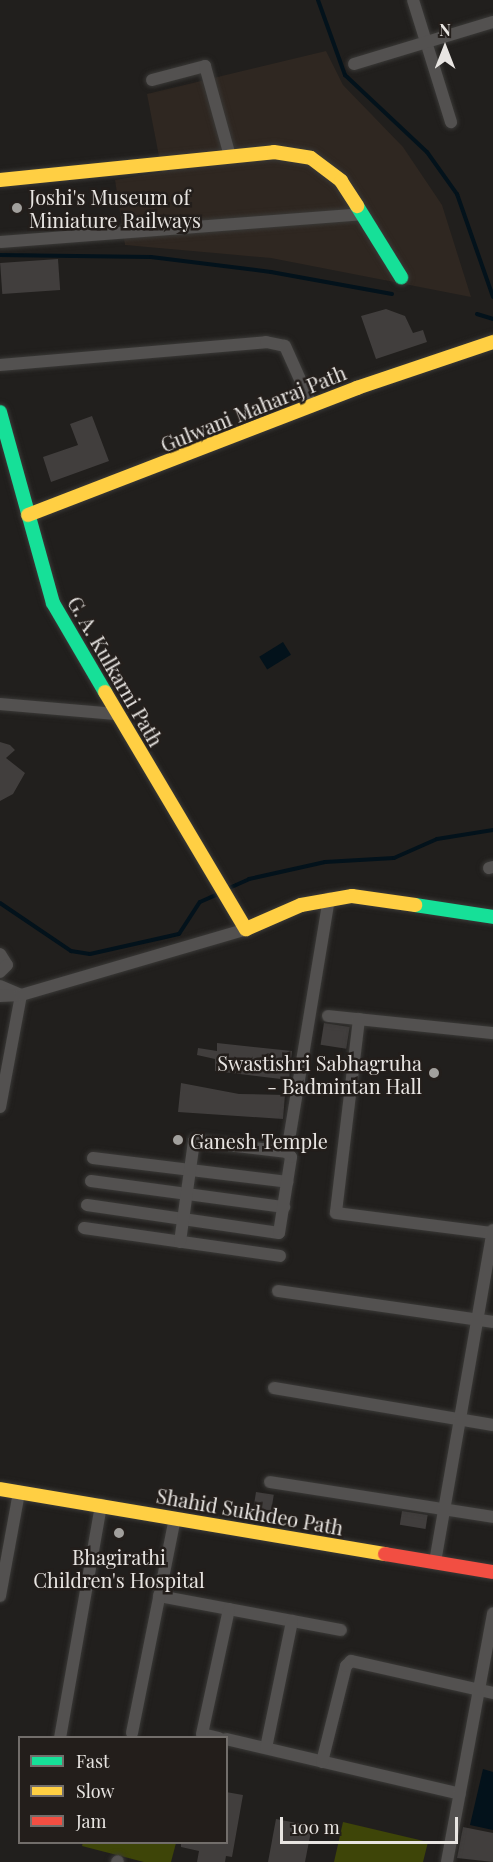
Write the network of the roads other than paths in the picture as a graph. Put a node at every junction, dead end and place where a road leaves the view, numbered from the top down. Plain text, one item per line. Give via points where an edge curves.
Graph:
1 (413, 0) edge
2 (493, 22) edge
3 (426, 44) junction
4 (354, 64) dead end
5 (152, 80) dead end
6 (451, 122) dead end
7 (230, 156) junction
8 (0, 180) edge
9 (362, 214) junction
10 (0, 242) edge
11 (401, 277) dead end
12 (487, 344) edge
13 (0, 365) edge
14 (312, 406) junction
15 (0, 412) edge
16 (28, 515) junction
17 (0, 704) edge
18 (116, 714) junction
19 (329, 898) junction
20 (493, 917) edge
21 (246, 929) junction
22 (0, 954) edge
23 (0, 972) edge
24 (0, 986) edge
25 (21, 995) junction
26 (0, 996) edge
27 (328, 1016) dead end
28 (359, 1019) junction
29 (493, 1033) edge
30 (5, 1052) edge
31 (0, 1107) edge
32 (287, 1152) junction
33 (93, 1158) dead end
34 (190, 1170) junction
35 (91, 1181) dead end
36 (288, 1182) junction
37 (187, 1192) junction
38 (87, 1205) dead end
39 (284, 1207) junction
40 (183, 1220) junction
41 (84, 1228) dead end
42 (493, 1232) edge
43 (180, 1242) junction
44 (280, 1257) dead end
45 (278, 1291) dead end
46 (477, 1319) junction
47 (493, 1322) edge
48 (274, 1388) dead end
49 (458, 1419) junction
50 (493, 1425) edge
51 (270, 1482) dead end
52 (0, 1488) edge
53 (19, 1492) junction
54 (101, 1505) junction
55 (444, 1509) junction
56 (493, 1517) edge
57 (175, 1518) junction
58 (435, 1562) junction
59 (493, 1572) edge
60 (0, 1596) edge
61 (159, 1596) junction
62 (229, 1609) junction
63 (493, 1613) edge
64 (292, 1621) junction
65 (341, 1630) dead end
66 (479, 1690) junction
67 (493, 1693) edge
68 (132, 1733) dead end
69 (60, 1736) edge
70 (213, 1736) edge
71 (228, 1740) edge
72 (266, 1749) junction
73 (322, 1762) junction
74 (460, 1794) junction
75 (447, 1862) edge

1 - 3 street
2 - 3 street
3 - 4 street
3 - 6 street
5 - 7 street via 205,66
7 - 8 street
7 - 9 street via 274,152 311,158 341,181
9 - 10 street
9 - 11 street
12 - 14 street, Gulwani Maharaj Path
13 - 14 street via 266,342 285,346
14 - 16 street, Gulwani Maharaj Path
15 - 16 street, G. A. Kulkarni Path
16 - 18 street, G. A. Kulkarni Path via 53,603
17 - 18 street
18 - 21 street, G. A. Kulkarni Path
19 - 20 street via 352,896
19 - 21 street
19 - 32 street
21 - 25 street
22 - 23 street via 7,964
24 - 25 street
25 - 26 street
25 - 30 street
27 - 28 street
28 - 29 street
28 - 42 street via 336,1213
30 - 31 street
32 - 34 street via 194,1141
32 - 36 street via 291,1157
33 - 34 street
34 - 36 street
34 - 37 street
35 - 37 street
36 - 39 street
37 - 39 street
37 - 40 street
38 - 40 street
39 - 40 street via 279,1233
40 - 43 street
41 - 43 street
42 - 46 street
43 - 44 street
45 - 46 street
46 - 47 street
46 - 49 street
48 - 49 street
49 - 50 street
49 - 55 street
51 - 55 street
52 - 53 street, Shahid Sukhdeo Path
53 - 54 street, Shahid Sukhdeo Path
53 - 60 street
54 - 57 street, Shahid Sukhdeo Path
54 - 69 street
55 - 56 street
55 - 58 street
57 - 58 street, Shahid Sukhdeo Path
57 - 61 street
58 - 59 street, Shahid Sukhdeo Path
61 - 62 street
61 - 68 street
62 - 64 street
62 - 70 street via 202,1734
63 - 66 street
64 - 65 street
64 - 72 street
66 - 67 street
66 - 73 street via 349,1662
66 - 74 street
71 - 72 street
72 - 73 street
73 - 74 street
74 - 75 street

